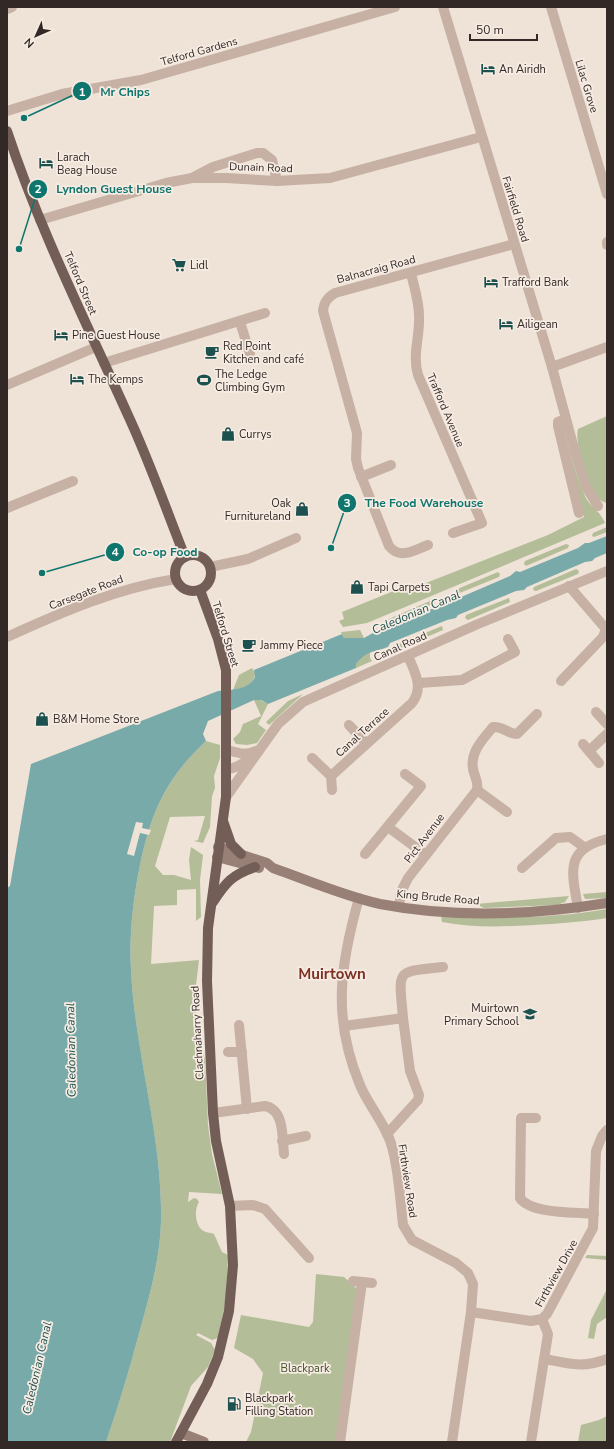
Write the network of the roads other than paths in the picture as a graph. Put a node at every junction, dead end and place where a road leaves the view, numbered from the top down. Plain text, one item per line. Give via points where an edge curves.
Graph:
1 (12, 7) edge
2 (395, 7) edge
3 (443, 7) edge
4 (551, 7) edge
5 (7, 9) edge
6 (7, 111) edge
7 (7, 131) edge
8 (481, 137) junction
9 (10, 146) edge
10 (192, 178) junction
11 (277, 181) junction
12 (607, 194) edge
13 (40, 220) junction
14 (607, 242) edge
15 (514, 244) junction
16 (607, 245) edge
17 (411, 272) junction
18 (265, 313) dead end
19 (240, 322) junction
20 (607, 346) edge
21 (96, 347) junction
22 (250, 354) dead end
23 (104, 363) junction
24 (552, 367) junction
25 (7, 385) edge
26 (566, 419) junction
27 (391, 464) dead end
28 (361, 477) junction
29 (73, 481) dead end
30 (598, 506) dead end
31 (7, 508) edge
32 (579, 514) dead end
33 (453, 533) dead end
34 (296, 538) dead end
35 (428, 545) dead end
36 (185, 557) junction
37 (210, 567) junction
38 (607, 571) edge
39 (176, 579) junction
40 (568, 586) junction
41 (200, 590) junction
42 (7, 637) edge
43 (508, 639) dead end
44 (408, 656) junction
45 (561, 680) dead end
46 (418, 683) junction
47 (596, 712) dead end
48 (537, 714) dead end
49 (607, 724) edge
50 (349, 725) dead end
51 (607, 734) edge
52 (366, 744) junction
53 (227, 750) junction
54 (258, 751) junction
55 (312, 758) dead end
56 (600, 763) dead end
57 (227, 768) junction
58 (405, 774) dead end
59 (331, 776) junction
60 (332, 790) dead end
61 (477, 790) junction
62 (226, 797) junction
63 (507, 812) dead end
64 (222, 817) junction
65 (388, 827) junction
66 (607, 839) edge
67 (584, 847) junction
68 (217, 852) junction
69 (241, 854) junction
70 (365, 854) dead end
71 (426, 855) junction
72 (255, 867) junction
73 (273, 868) junction
74 (522, 868) dead end
75 (359, 898) junction
76 (607, 903) edge
77 (212, 904) junction
78 (399, 907) junction
79 (578, 908) junction
80 (443, 967) dead end
81 (403, 1018) junction
82 (239, 1025) dead end
83 (344, 1026) junction
84 (228, 1052) dead end
85 (242, 1052) junction
86 (247, 1109) junction
87 (213, 1113) junction
88 (536, 1118) dead end
89 (607, 1130) edge
90 (387, 1134) junction
91 (306, 1136) dead end
92 (282, 1141) junction
93 (284, 1154) dead end
94 (230, 1206) junction
95 (594, 1214) junction
96 (309, 1258) dead end
97 (363, 1282) dead end
98 (471, 1312) junction
99 (542, 1319) junction
100 (544, 1359) junction
101 (607, 1359) edge
102 (179, 1438) edge
103 (204, 1442) edge
104 (340, 1442) edge
105 (452, 1442) edge
106 (531, 1442) edge

1 - 5 street
2 - 6 street, Telford Gardens via 142,80 62,94
3 - 8 street, Fairfield Road
4 - 12 street, Lilac Grove
7 - 9 main road, Telford Street
8 - 11 street, Dunain Road via 330,178
8 - 15 street, Fairfield Road
9 - 13 main road, Telford Street
10 - 11 street, Dunain Road
10 - 11 street via 213,167 263,153 272,160
10 - 13 street, Dunain Road via 166,183
13 - 21 main road, Telford Street
14 - 16 street
15 - 17 street, Balnacraig Road
15 - 24 street, Fairfield Road
17 - 28 street, Balnacraig Road via 335,293 324,303 323,311 357,433 356,459
17 - 33 street, Trafford Avenue via 420,317 415,354 416,370 483,527
18 - 19 street
19 - 22 street
19 - 23 street
20 - 24 street
21 - 23 main road, Telford Street
21 - 25 street
23 - 36 main road, Telford Street via 131,420
24 - 26 street, Fairfield Road
26 - 30 street, Fairfield Road via 586,487
26 - 32 street via 558,422 558,426
27 - 28 street
28 - 35 street via 393,551 405,554
29 - 31 street
34 - 37 street via 248,559
36 - 37 main road via 198,556
36 - 39 main road via 176,566
37 - 41 main road via 210,579
38 - 40 street, Canal Road
39 - 41 main road via 188,590
39 - 42 street, Carsegate Road via 145,584 100,598
40 - 44 street, Canal Road
40 - 45 street via 606,629 603,637
41 - 53 main road, Telford Street via 224,664
43 - 46 street via 515,652 468,678
44 - 46 street
44 - 54 street, Canal Road via 303,702 278,724
46 - 52 street, Canal Terrace via 417,696 412,703
47 - 49 street
48 - 61 street via 517,734 493,727 483,738 473,757
50 - 52 street
51 - 56 street via 586,747
52 - 59 street, Canal Terrace
53 - 54 street via 241,754
53 - 57 main road, Telford Street
54 - 57 street, Canal Road via 240,765
54 - 62 street, Canal Road
55 - 59 street
57 - 62 main road, Clachnaharry Road
58 - 65 street via 421,786
59 - 60 street
61 - 63 street
61 - 71 street, Pict Avenue
62 - 64 main road, Clachnaharry Road
64 - 68 main road, Clachnaharry Road
64 - 69 main road via 230,844
65 - 70 street
65 - 71 street
66 - 67 street
67 - 74 street via 570,837 556,838 537,847
67 - 79 street via 573,869
68 - 69 street, King Brude Road
68 - 72 street, King Brude Road
68 - 77 main road, Clachnaharry Road
69 - 73 street, King Brude Road via 267,863
71 - 78 street, Pict Avenue via 404,885
72 - 73 street, King Brude Road
72 - 77 main road via 239,872 229,879
73 - 75 street, King Brude Road
75 - 78 street, King Brude Road
75 - 83 street, Firthview Road via 341,978
76 - 79 street, King Brude Road
77 - 87 main road, Clachnaharry Road via 207,974
78 - 79 street, King Brude Road via 492,913
80 - 81 street via 410,971 401,977
81 - 83 street
81 - 90 street via 410,1071 419,1095 418,1100
82 - 85 street
83 - 90 street, Firthview Road via 347,1046 360,1085
84 - 85 street
85 - 86 street
86 - 87 street
86 - 92 street via 272,1107 279,1116
87 - 94 main road, Clachnaharry Road via 216,1141
88 - 95 street via 521,1118 522,1202 535,1208
89 - 95 street, Firthview Drive via 596,1151
90 - 98 street, Firthview Road via 392,1145 407,1234 419,1245 456,1263 468,1273 472,1284
91 - 92 street
92 - 93 street
94 - 96 street via 253,1205 265,1209
94 - 102 main road, Clachnaharry Road via 233,1265 224,1338 210,1377
95 - 99 street, Firthview Drive via 590,1236 552,1308
97 - 104 street
98 - 99 street, Firthview Drive via 531,1321
98 - 105 street, Firthview Road
99 - 100 street via 548,1334
100 - 101 street via 581,1366
100 - 106 street
102 - 103 street

